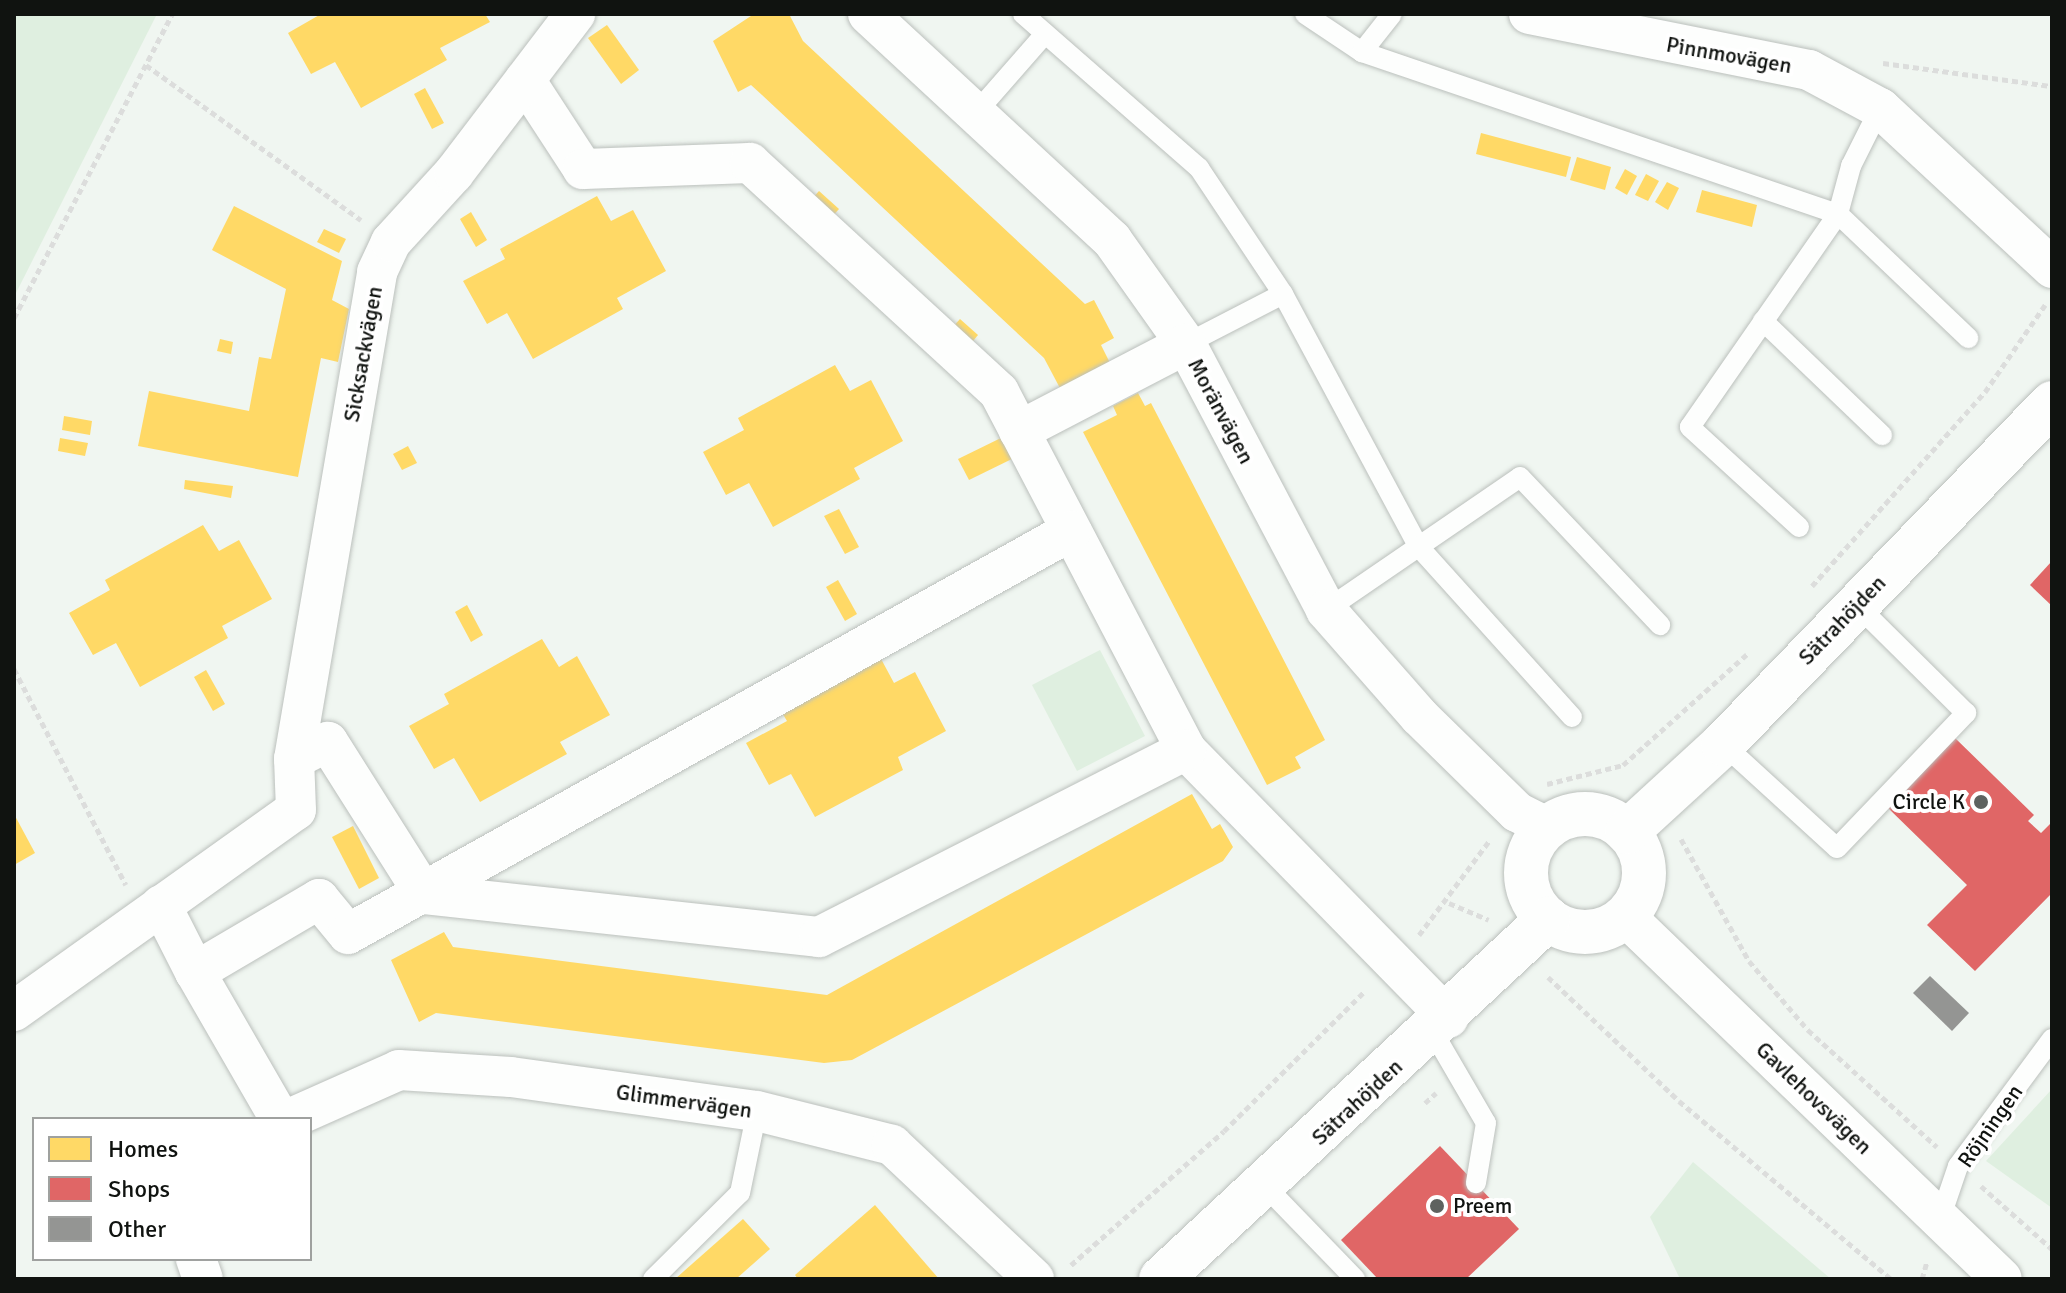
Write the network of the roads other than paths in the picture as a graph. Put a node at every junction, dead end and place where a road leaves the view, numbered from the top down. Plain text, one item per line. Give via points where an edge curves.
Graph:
1 (575, 14) edge
2 (1023, 14) edge
3 (1305, 14) edge
4 (1392, 14) edge
5 (1529, 14) edge
6 (871, 15) edge
7 (1045, 34) junction
8 (1362, 52) junction
9 (525, 80) junction
10 (1880, 108) junction
11 (974, 115) junction
12 (1838, 214) junction
13 (2052, 268) edge
14 (1283, 294) junction
15 (1763, 321) junction
16 (1968, 338) dead end
17 (1186, 344) junction
18 (2052, 403) edge
19 (1019, 431) junction
20 (1882, 435) dead end
21 (1799, 527) dead end
22 (1071, 531) junction
23 (1418, 546) junction
24 (1857, 605) junction
25 (1326, 610) junction
26 (1660, 625) dead end
27 (1572, 717) dead end
28 (1723, 744) junction
29 (1186, 750) junction
30 (294, 759) junction
31 (1532, 820) junction
32 (1638, 821) junction
33 (424, 894) junction
34 (152, 912) junction
35 (1625, 916) junction
36 (1548, 919) junction
37 (195, 972) junction
38 (14, 1011) edge
39 (1441, 1025) junction
40 (2052, 1039) edge
41 (757, 1111) junction
42 (279, 1117) edge
43 (293, 1117) edge
44 (1476, 1183) dead end
45 (1266, 1187) junction
46 (1940, 1219) junction
47 (1050, 1274) edge
48 (653, 1279) edge
49 (1161, 1279) edge
50 (1355, 1279) edge
51 (2002, 1279) edge

1 - 9 street, Sicksackvägen
2 - 7 lane
3 - 8 lane
4 - 8 lane
5 - 10 street, Pinnmovägen via 1809,70
6 - 11 street, Moränvägen
7 - 11 lane
7 - 14 lane via 1199,168
8 - 12 lane
9 - 19 street via 583,169 750,163 999,392
9 - 30 street, Sicksackvägen via 391,242 377,272
10 - 12 lane via 1851,166
10 - 13 street, Pinnmovägen
11 - 17 street, Moränvägen via 1112,240
12 - 15 lane
12 - 16 lane
14 - 17 lane
14 - 23 lane
15 - 20 lane
15 - 21 lane via 1690,427
17 - 19 street
17 - 25 street, Moränvägen
18 - 24 street, Sätrahöjden
19 - 22 street
22 - 29 street
22 - 33 street
23 - 25 lane
23 - 26 lane via 1520,477
23 - 27 lane
24 - 28 street, Sätrahöjden
24 - 28 lane via 1966,713 1837,848
25 - 31 street, Moränvägen
28 - 32 street, Sätrahöjden
29 - 33 street via 819,937
29 - 39 street via 1394,960
30 - 33 street via 328,742
30 - 34 street, Sicksackvägen via 296,810
31 - 32 street via 1597,814
31 - 36 street via 1526,873
32 - 35 street via 1643,884
33 - 37 street via 348,934 319,899
34 - 37 street
34 - 38 street, Sicksackvägen
35 - 36 street via 1579,932
35 - 46 street, Gavlehovsvägen
36 - 39 street, Sätrahöjden
37 - 42 street
39 - 44 lane via 1486,1123
39 - 45 street, Sätrahöjden
40 - 46 lane, Röjningen via 1958,1166
41 - 43 street, Glimmervägen via 511,1077 399,1070
41 - 47 street, Glimmervägen via 892,1145
41 - 48 lane via 740,1193
45 - 49 street, Sätrahöjden
45 - 50 lane
46 - 51 street, Gavlehovsvägen

